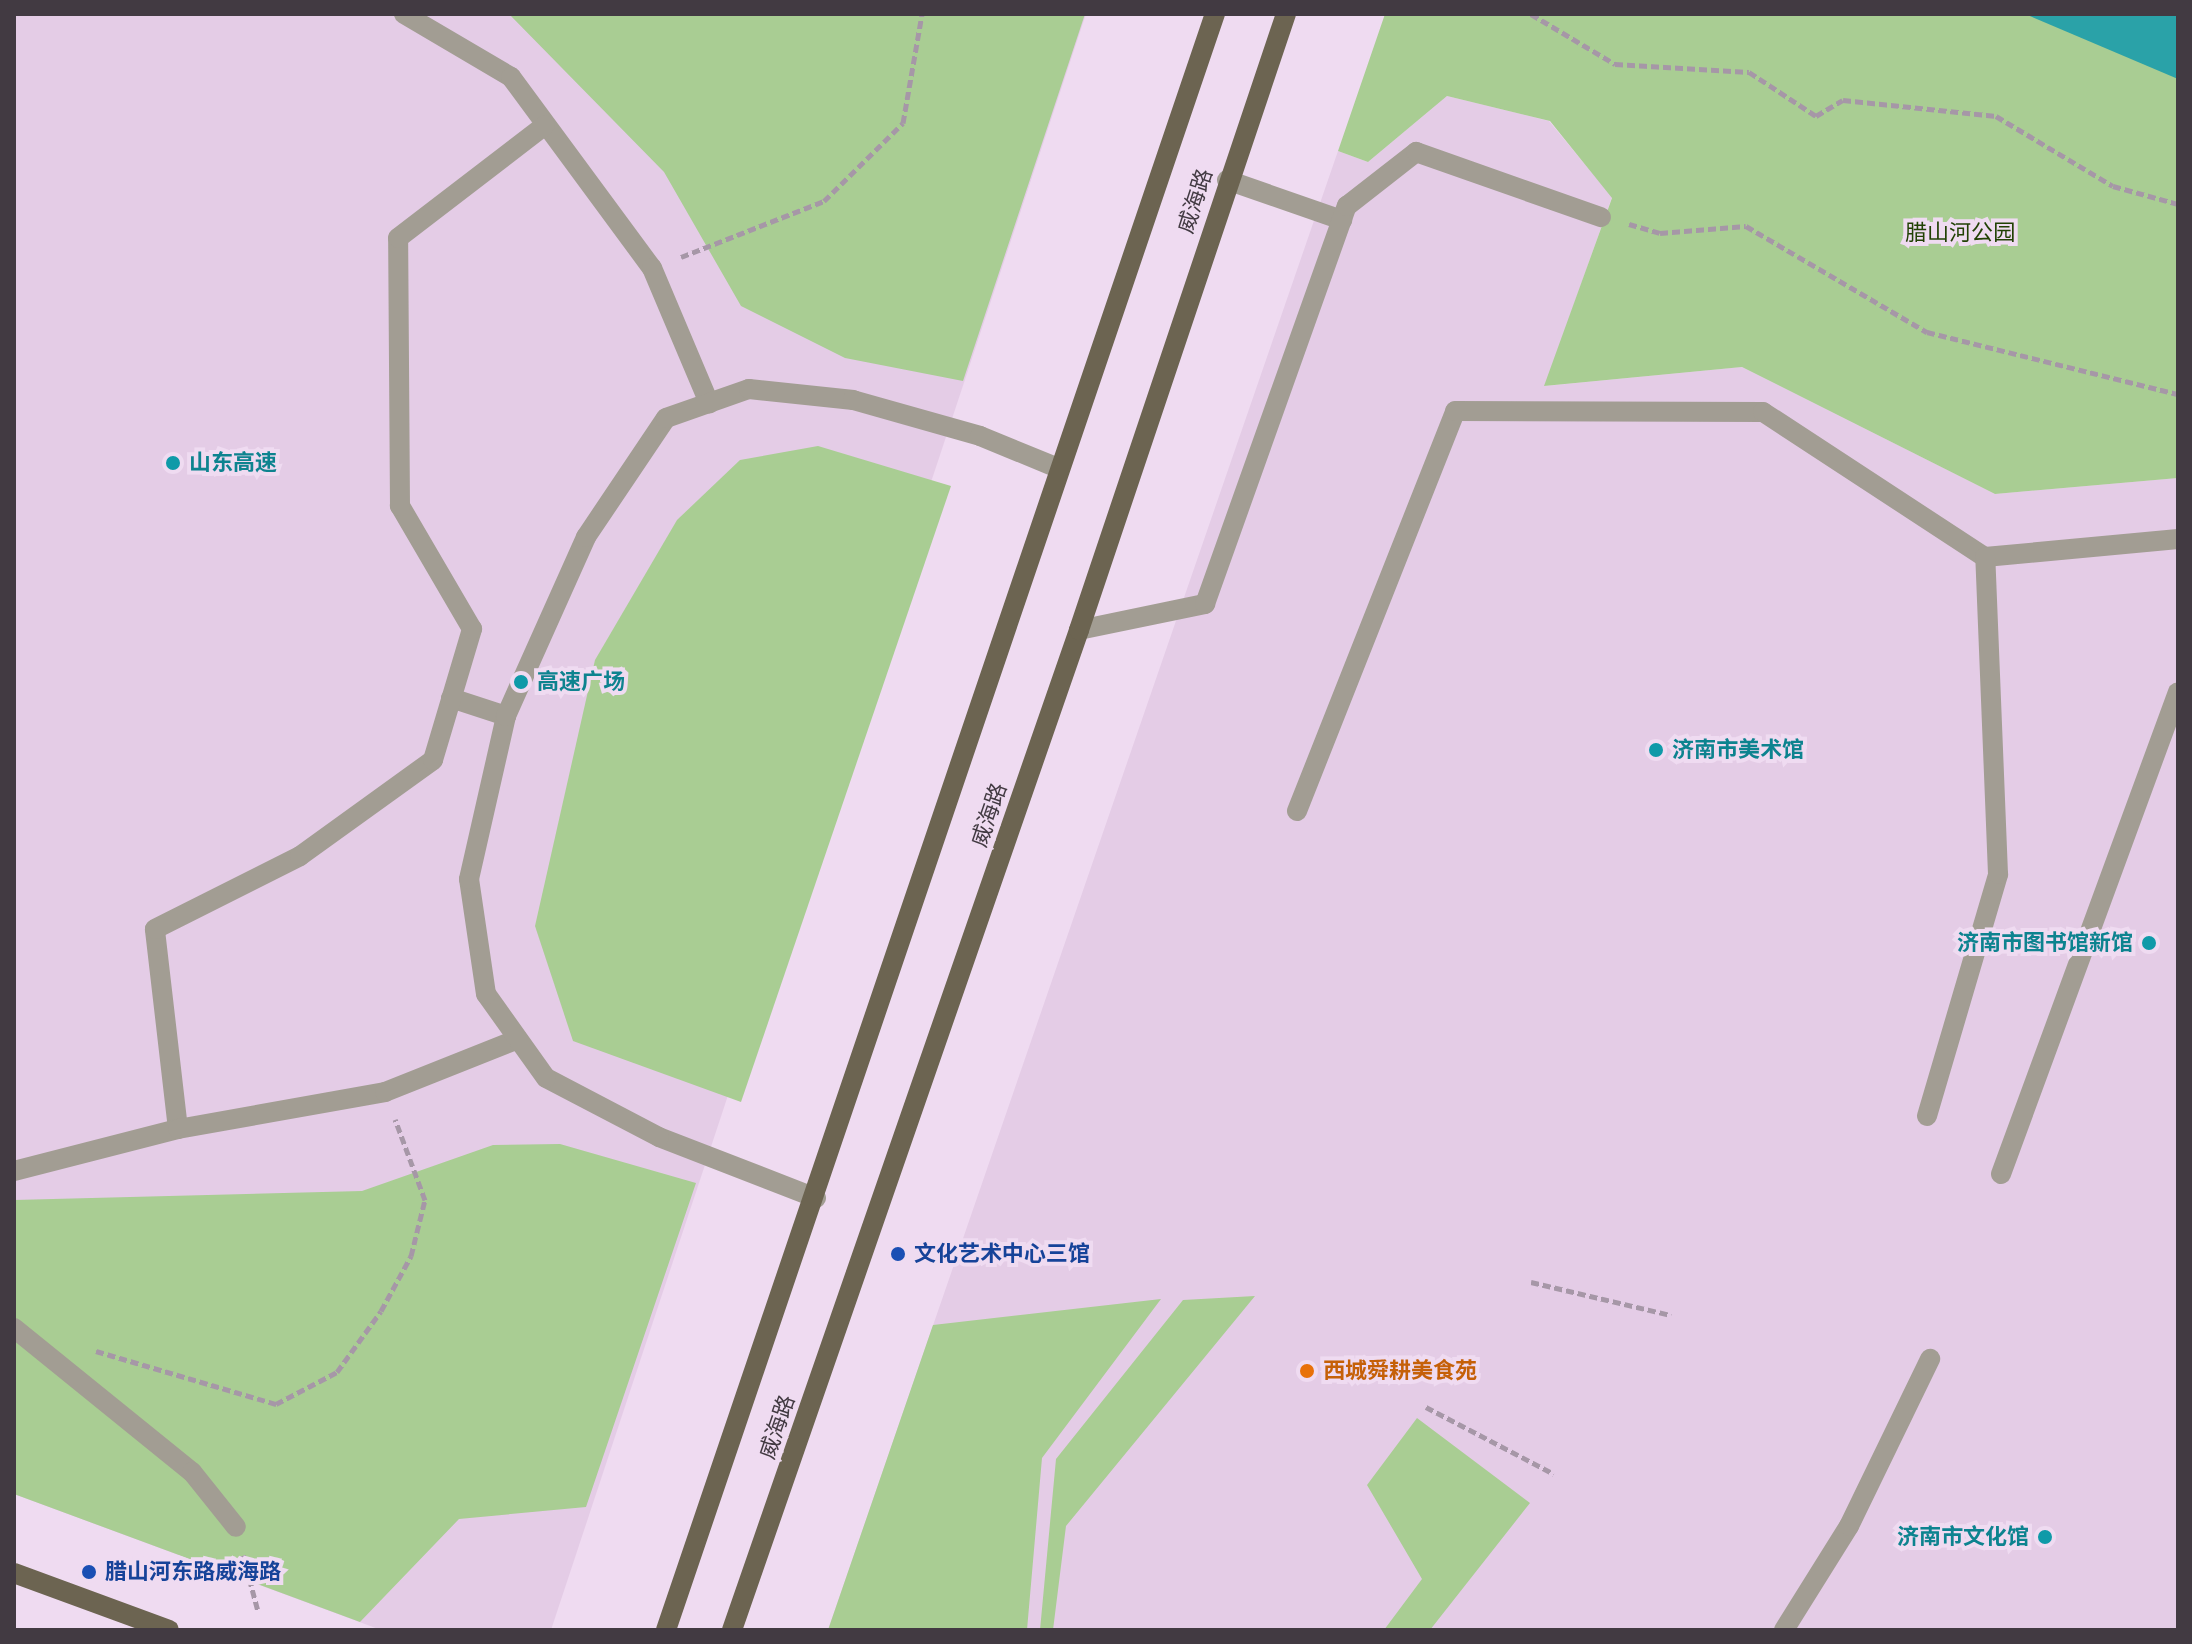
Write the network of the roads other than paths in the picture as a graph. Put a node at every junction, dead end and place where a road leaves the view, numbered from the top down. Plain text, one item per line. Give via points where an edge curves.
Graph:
1 (404, 14) edge
2 (1215, 14) edge
3 (1286, 14) edge
4 (545, 125) junction
5 (1227, 180) junction
6 (1601, 217) road end
7 (1342, 220) junction
8 (709, 403) junction
9 (1058, 468) junction
10 (2178, 539) edge
11 (1985, 557) junction
12 (1079, 630) junction
13 (2178, 692) edge
14 (451, 698) junction
15 (506, 716) junction
16 (1297, 811) dead end
17 (518, 1039) junction
18 (1927, 1116) dead end
19 (178, 1129) junction
20 (14, 1171) edge
21 (2001, 1174) dead end
22 (816, 1198) junction
23 (14, 1328) edge
24 (1930, 1359) dead end
25 (236, 1527) road end
26 (14, 1573) edge
27 (169, 1630) edge
28 (666, 1630) edge
29 (732, 1630) edge
30 (1784, 1630) edge

1 - 4 street via 511,77
2 - 9 main road, 威海路
3 - 5 main road, 威海路
4 - 8 street via 652,268
4 - 14 street via 398,238 400,506 472,629
5 - 7 street
5 - 12 main road, 威海路
6 - 7 street via 1416,152 1347,206
7 - 12 street via 1205,604
8 - 9 street via 749,389 853,400 980,436
8 - 15 street via 666,418 586,537
9 - 22 main road, 威海路
10 - 11 street
11 - 16 street via 1763,412 1455,411
11 - 18 street via 1998,874
12 - 29 main road, 威海路
13 - 21 street
14 - 15 street
14 - 19 street via 433,760 300,856 155,929
15 - 17 street via 469,879 486,994
17 - 19 street via 385,1092
17 - 22 street via 546,1078 659,1137
19 - 20 street
22 - 28 main road, 威海路
23 - 25 street via 192,1472
24 - 30 street via 1849,1526
26 - 27 main road

